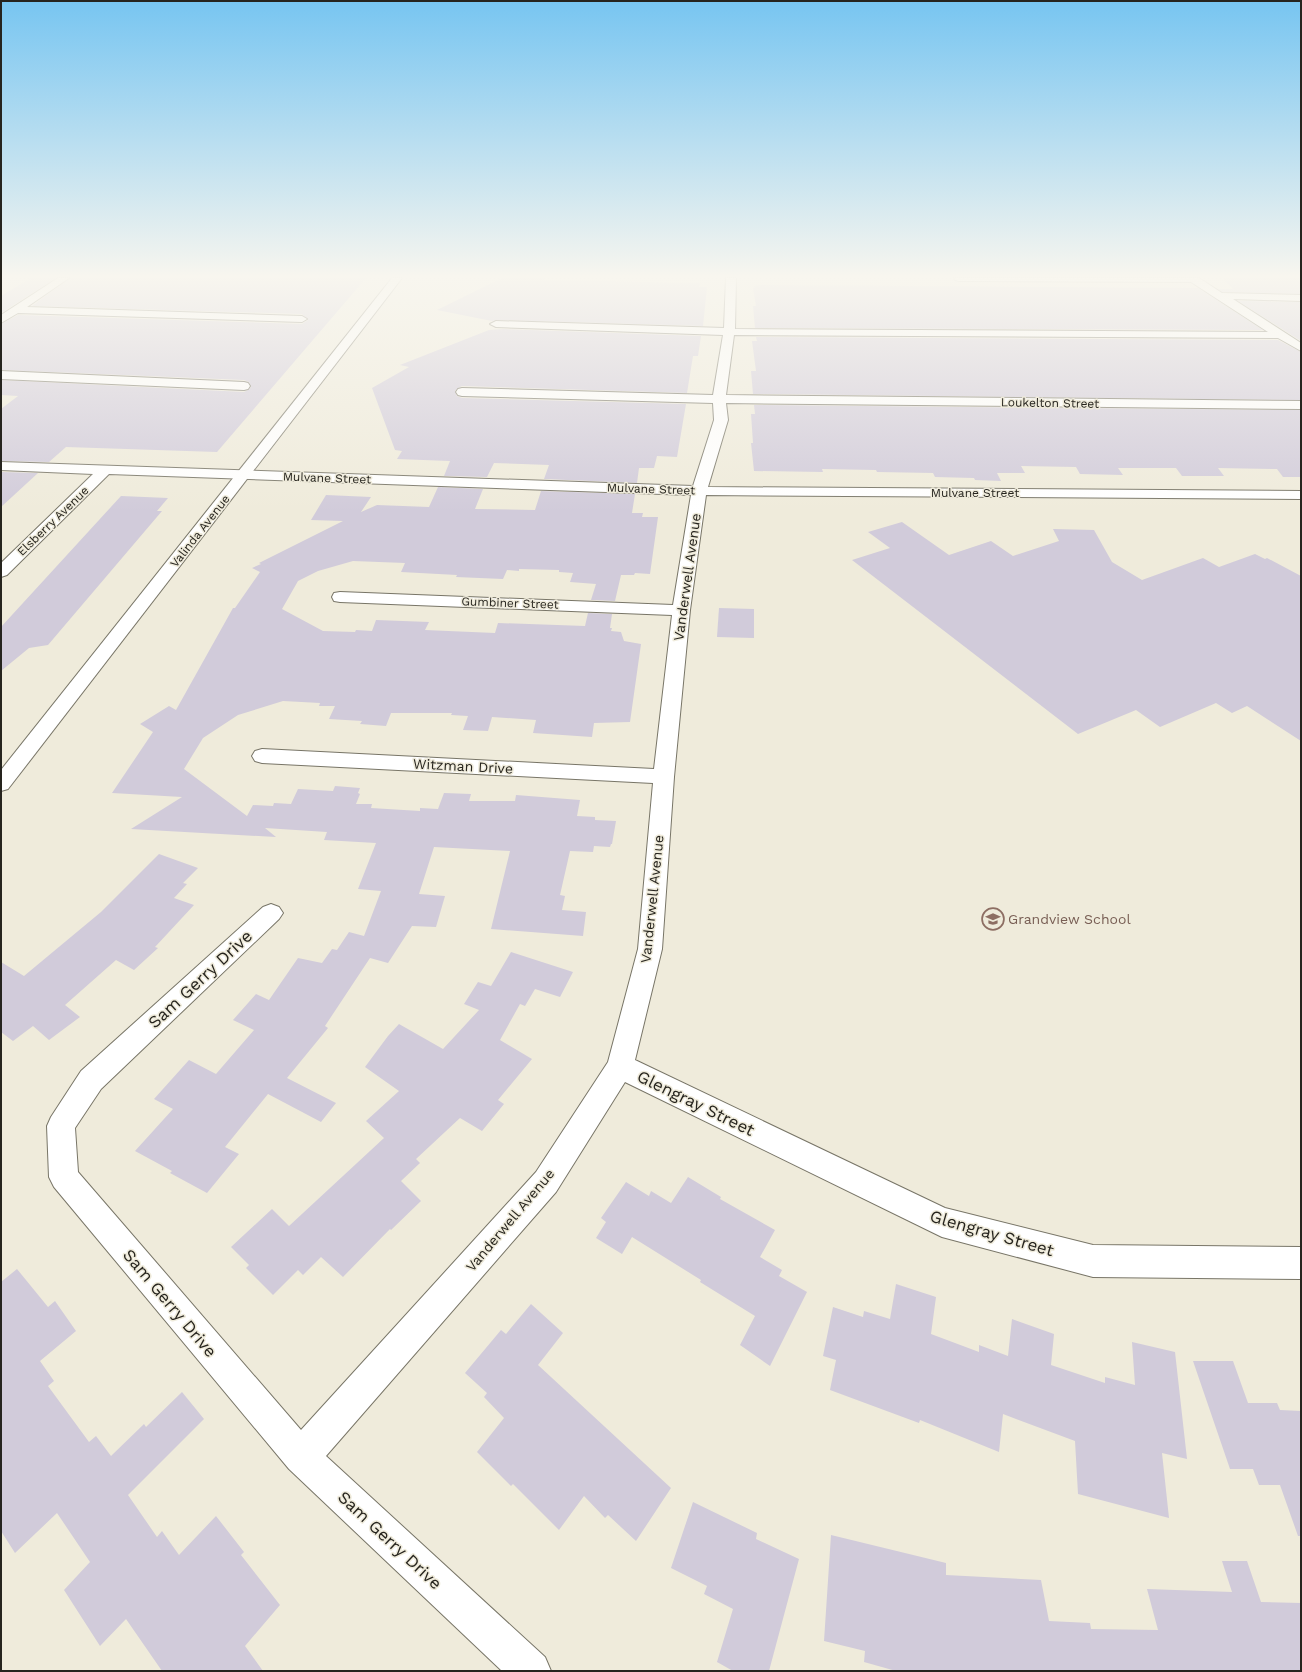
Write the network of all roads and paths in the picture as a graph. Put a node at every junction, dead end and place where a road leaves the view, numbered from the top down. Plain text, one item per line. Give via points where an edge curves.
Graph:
1 (336, 356) edge
2 (725, 356) edge
3 (1, 375) edge
4 (244, 386) dead end
5 (462, 392) dead end
6 (719, 399) junction
7 (1301, 405) edge
8 (1, 466) edge
9 (105, 470) junction
10 (244, 475) junction
11 (699, 491) junction
12 (1301, 495) edge
13 (1, 572) edge
14 (340, 597) dead end
15 (681, 610) junction
16 (262, 756) dead end
17 (664, 777) junction
18 (1, 784) edge
19 (271, 913) dead end
20 (620, 1066) junction
21 (1301, 1263) edge
22 (301, 1457) junction
23 (531, 1671) edge

1 - 10 street, Valinda Avenue
2 - 6 street, Vanderwell Avenue
3 - 4 street
5 - 6 street, Loukelton Street
6 - 7 street, Loukelton Street
6 - 11 street, Vanderwell Avenue via 721,420
8 - 9 street, Mulvane Street
9 - 10 street, Mulvane Street
9 - 13 street, Elsberry Avenue
10 - 11 street, Mulvane Street
10 - 18 street, Valinda Avenue
11 - 12 street, Mulvane Street
11 - 15 street, Vanderwell Avenue
14 - 15 street, Gumbiner Street
15 - 17 street, Vanderwell Avenue
16 - 17 street, Witzman Drive
17 - 20 street, Vanderwell Avenue via 650,949
19 - 22 street, Sam Gerry Drive via 91,1080 61,1126 64,1177
20 - 21 street, Glengray Street via 942,1222 1093,1261
20 - 22 street, Vanderwell Avenue via 546,1182
22 - 23 street, Sam Gerry Drive

